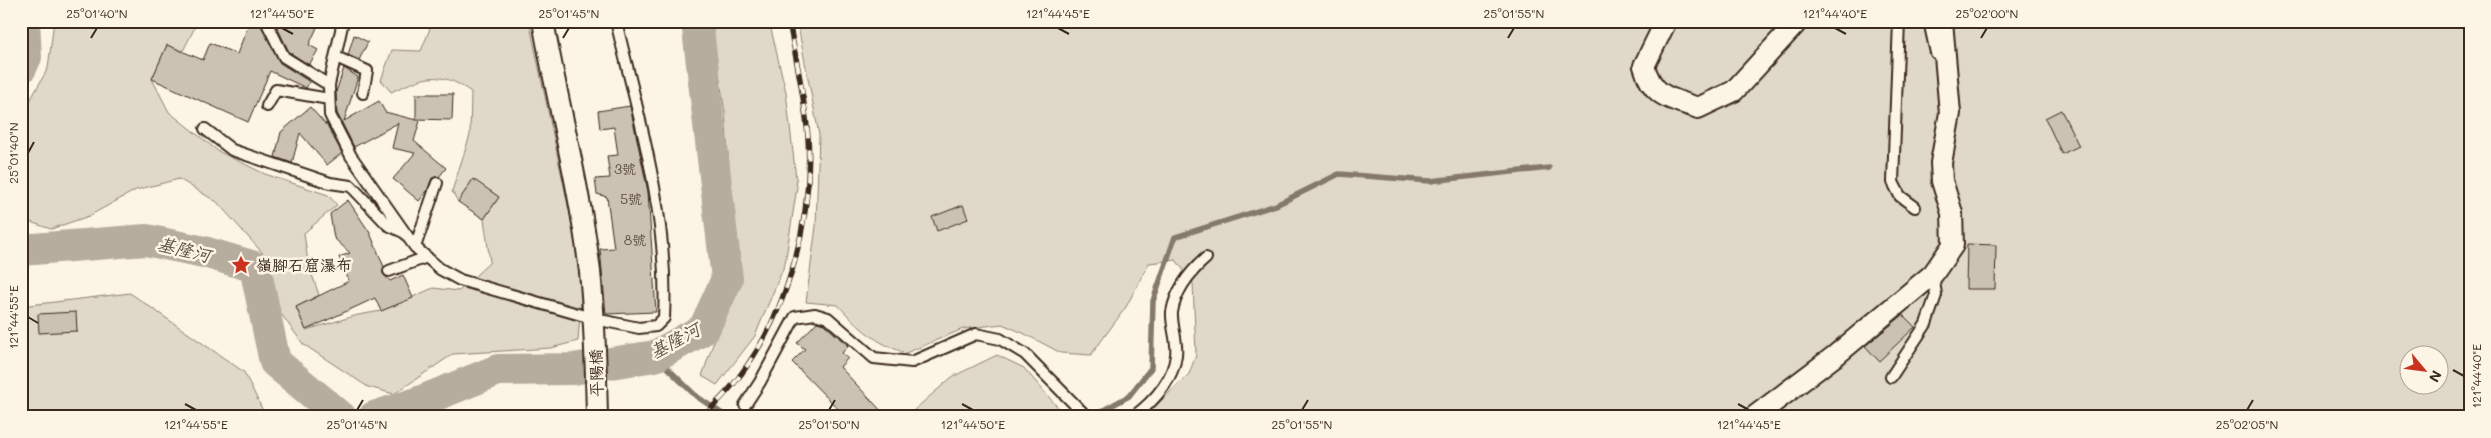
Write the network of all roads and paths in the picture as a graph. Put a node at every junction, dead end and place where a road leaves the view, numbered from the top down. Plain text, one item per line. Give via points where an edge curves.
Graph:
1 (266, 21) edge
2 (343, 21) edge
3 (543, 21) edge
4 (616, 21) edge
5 (1666, 21) edge
6 (1798, 21) edge
7 (1899, 21) edge
8 (1929, 21) edge
9 (1942, 21) edge
10 (336, 56) junction
11 (1947, 80) junction
12 (329, 84) junction
13 (363, 93) dead end
14 (329, 99) junction
15 (267, 106) dead end
16 (205, 129) dead end
17 (437, 183) dead end
18 (1915, 207) dead end
19 (405, 233) junction
20 (415, 247) junction
21 (426, 257) junction
22 (1206, 258) dead end
23 (389, 271) dead end
24 (1933, 274) junction
25 (595, 324) junction
26 (1891, 377) dead end
27 (745, 406) dead end
28 (597, 417) edge
29 (1087, 417) edge
30 (1133, 417) edge
31 (1754, 417) edge

1 - 12 lane via 284,57
2 - 10 lane
3 - 25 street, 平陽橋 via 574,172
4 - 25 lane via 645,138 658,216 666,284 664,318 656,326 639,328
5 - 6 street via 1644,66 1649,83 1664,96 1698,108 1734,90
7 - 18 lane via 1893,182 1900,196
8 - 11 lane via 1940,73
9 - 11 street
10 - 12 lane
10 - 13 lane via 367,71
11 - 24 street via 1950,113 1941,163 1942,181 1952,213 1953,245
12 - 14 lane
14 - 15 lane via 276,90
14 - 19 lane via 330,115 351,156
16 - 19 lane via 232,150 330,183 351,186 388,225
17 - 20 lane
19 - 20 lane
20 - 21 lane
21 - 23 lane
21 - 25 lane via 460,280
22 - 30 lane via 1187,275 1172,312 1176,354 1168,380 1145,408
24 - 26 lane via 1936,295 1926,324
24 - 31 street via 1836,355
25 - 28 street, 平陽橋
27 - 29 lane via 794,317 815,314 828,318 874,358 912,362 976,334 1000,339 1025,354

